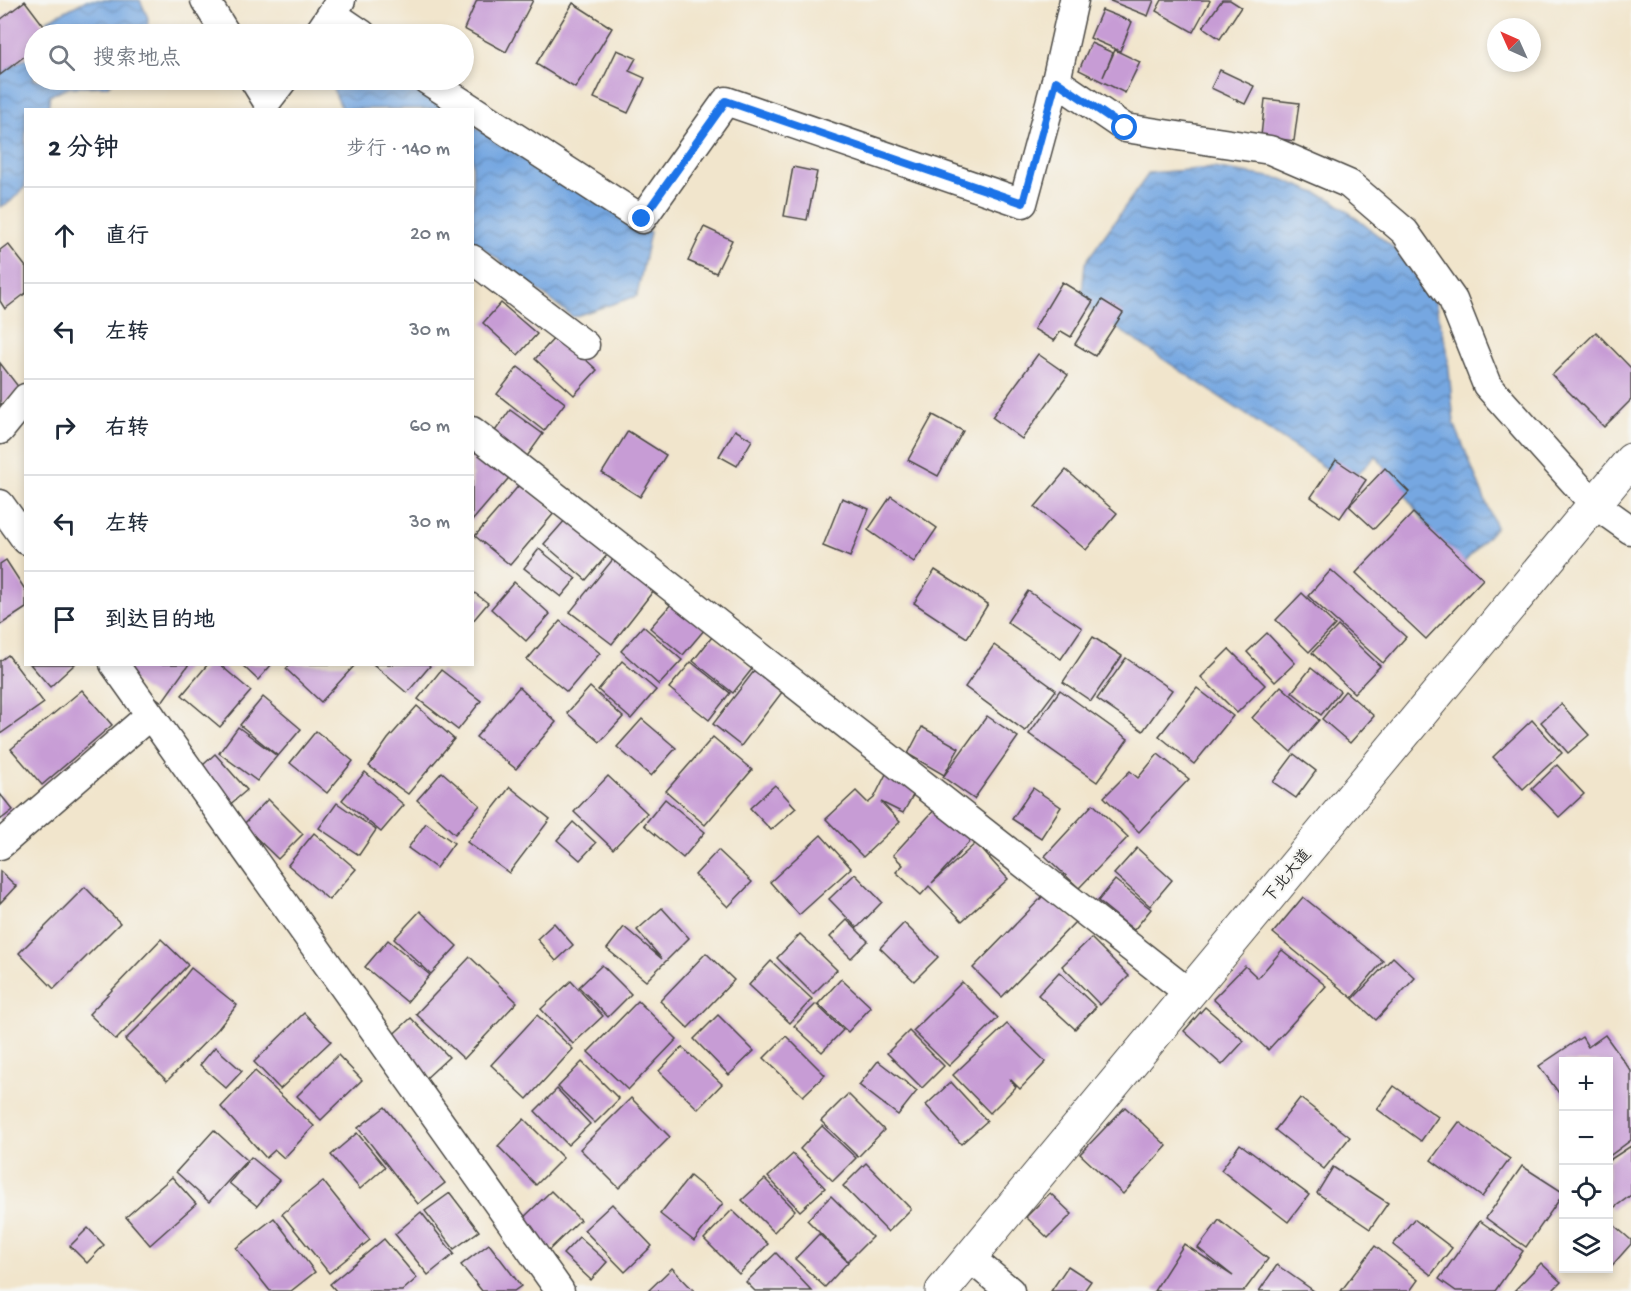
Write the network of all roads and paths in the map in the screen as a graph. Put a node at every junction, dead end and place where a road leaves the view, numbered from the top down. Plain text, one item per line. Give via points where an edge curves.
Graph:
1 (206, 0) edge
2 (1074, 0) edge
3 (331, 16) edge
4 (220, 24) edge
5 (345, 24) edge
6 (1056, 81) junction
7 (442, 90) edge
8 (470, 108) edge
9 (474, 110) edge
10 (474, 261) edge
11 (585, 345) dead end
12 (24, 400) edge
13 (0, 430) edge
14 (474, 433) edge
15 (1631, 460) edge
16 (1593, 503) junction
17 (0, 504) edge
18 (1631, 530) edge
19 (24, 537) edge
20 (115, 666) edge
21 (150, 715) junction
22 (0, 844) edge
23 (1189, 993) junction
24 (970, 1258) junction
25 (560, 1291) edge
26 (942, 1291) edge
27 (1011, 1291) edge

1 - 4 street
2 - 6 street
3 - 5 street
6 - 9 street via 1023,203 726,101 642,219
6 - 16 street via 1125,128 1270,150 1349,184 1405,232 1453,300 1487,385
7 - 8 street
10 - 11 street
12 - 13 street
14 - 23 street
15 - 16 street, 下北大道
16 - 18 street
16 - 23 street, 下北大道
17 - 19 street
20 - 21 street
21 - 22 street
21 - 25 street
23 - 24 street, 下北大道
24 - 26 street, 下北大道
24 - 27 street

